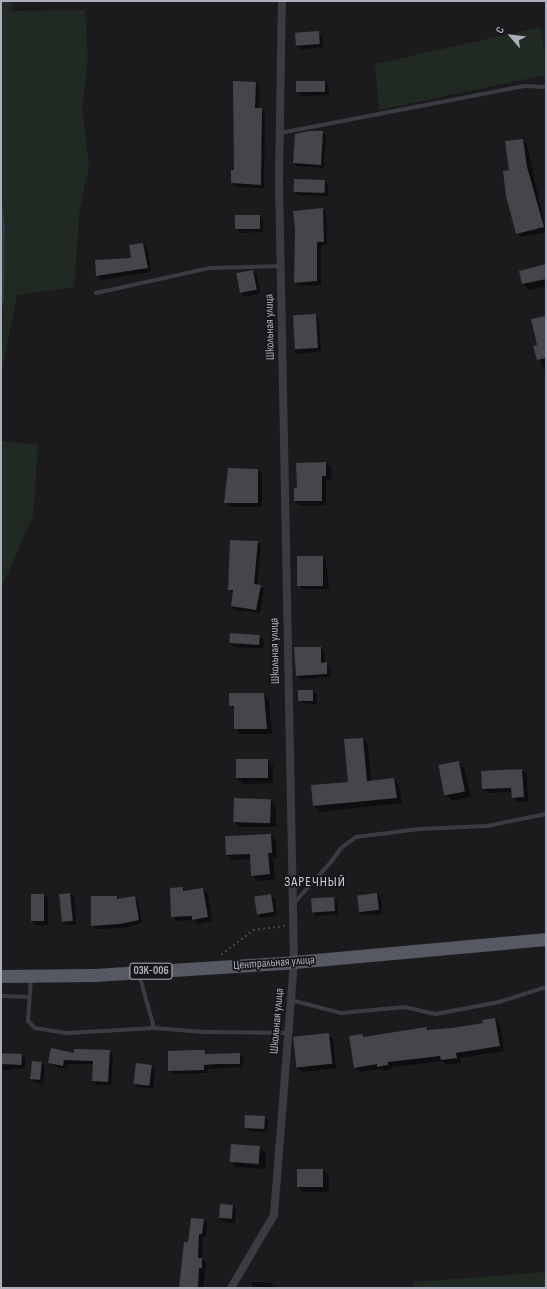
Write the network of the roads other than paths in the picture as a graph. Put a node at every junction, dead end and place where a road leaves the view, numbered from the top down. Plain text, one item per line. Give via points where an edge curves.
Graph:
1 (282, 1) edge
2 (546, 87) edge
3 (280, 133) junction
4 (280, 266) junction
5 (96, 293) dead end
6 (546, 814) edge
7 (292, 905) junction
8 (546, 939) edge
9 (294, 962) junction
10 (138, 972) junction
11 (1, 976) edge
12 (31, 976) junction
13 (546, 987) edge
14 (1, 996) edge
15 (29, 997) junction
16 (291, 1000) junction
17 (154, 1028) junction
18 (288, 1033) junction
19 (231, 1288) edge

1 - 3 street, Школьная улица
2 - 3 lane via 525,86
3 - 4 street, Школьная улица
4 - 5 lane via 210,268
4 - 7 street, Школьная улица
6 - 7 lane via 487,826 420,829 356,837 340,848 332,862
7 - 9 street, Школьная улица
8 - 9 main road, Центральная улица / 03К-006
9 - 10 main road, Центральная улица / 03К-006
9 - 16 street, Школьная улица
10 - 12 main road, Центральная улица / 03К-006
10 - 17 lane
11 - 12 main road, Центральная улица / 03К-006
12 - 15 lane
13 - 16 lane via 499,1002 436,1014 405,1007 341,1013
14 - 15 lane
15 - 17 lane via 28,1021 35,1028 68,1033
16 - 18 street, Школьная улица
17 - 18 lane via 205,1032
18 - 19 street, Школьная улица via 274,1215

